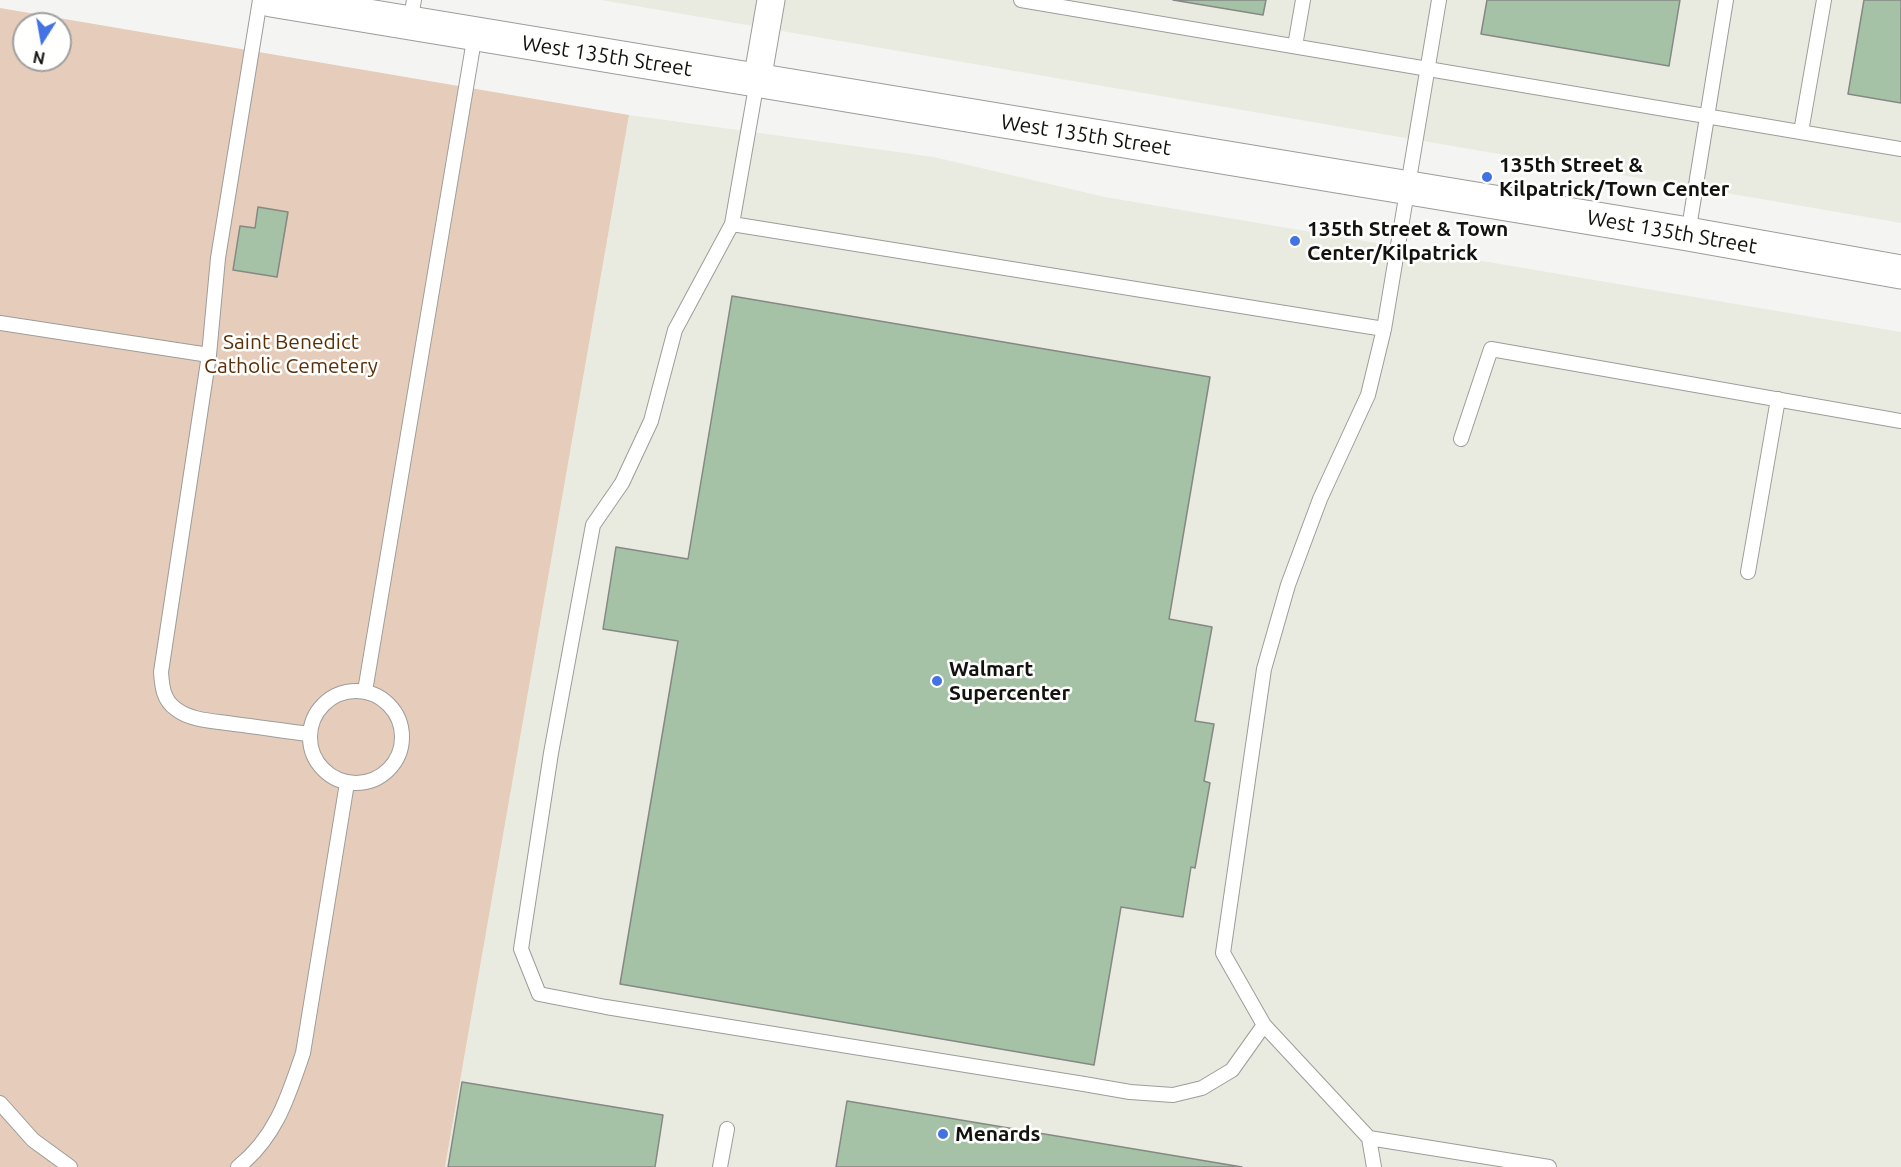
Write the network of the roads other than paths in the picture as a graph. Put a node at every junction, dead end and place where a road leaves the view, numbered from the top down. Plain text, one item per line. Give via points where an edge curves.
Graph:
1 (260, 0) edge
2 (271, 0) edge
3 (771, 0) edge
4 (1021, 0) edge
5 (1303, 0) edge
6 (1439, 0) edge
7 (1726, 0) edge
8 (1824, 0) edge
9 (412, 11) edge
10 (475, 34) junction
11 (1295, 46) junction
12 (1427, 69) junction
13 (757, 81) junction
14 (1706, 116) junction
15 (1802, 132) junction
16 (1901, 149) edge
17 (1407, 188) junction
18 (732, 224) junction
19 (1688, 234) junction
20 (1901, 272) edge
21 (0, 322) edge
22 (1384, 329) junction
23 (209, 355) junction
24 (1778, 399) junction
25 (1901, 421) edge
26 (1461, 439) dead end
27 (1748, 572) dead end
28 (365, 691) junction
29 (309, 734) junction
30 (347, 783) junction
31 (1264, 1025) junction
32 (0, 1103) edge
33 (727, 1129) dead end
34 (1369, 1138) junction
35 (70, 1167) edge
36 (238, 1167) edge
37 (720, 1167) edge
38 (1374, 1167) edge
39 (1549, 1167) edge

1 - 23 lane via 218,258
2 - 9 street, West 135th Street
3 - 13 street
4 - 11 lane
5 - 11 lane
6 - 12 lane
7 - 14 lane
8 - 15 lane
9 - 10 street, West 135th Street
10 - 13 street, West 135th Street
10 - 28 lane
11 - 12 lane
12 - 14 lane
12 - 17 lane
13 - 17 street, West 135th Street
13 - 18 lane
14 - 15 lane
14 - 19 lane
15 - 16 lane
17 - 19 street, West 135th Street
17 - 22 lane
18 - 22 lane
18 - 31 lane via 675,330 651,421 622,483 593,525 551,753 521,949 539,994 1107,1088 1173,1095 1202,1088 1232,1070
19 - 20 street, West 135th Street
21 - 23 lane
22 - 31 lane via 1368,395 1320,499 1288,585 1264,669 1223,953
23 - 29 lane via 161,672 162,689 175,709 188,715
24 - 25 lane
24 - 26 lane via 1491,349
24 - 27 lane
28 - 29 lane via 352,690 328,699 316,711
28 - 30 lane via 393,708 402,728 402,741 397,759 388,771 375,780
29 - 30 lane via 311,753 319,765 327,774
30 - 36 lane via 303,1053 277,1122 254,1154
31 - 34 lane
32 - 35 lane via 33,1140
33 - 37 lane
34 - 38 lane
34 - 39 lane

